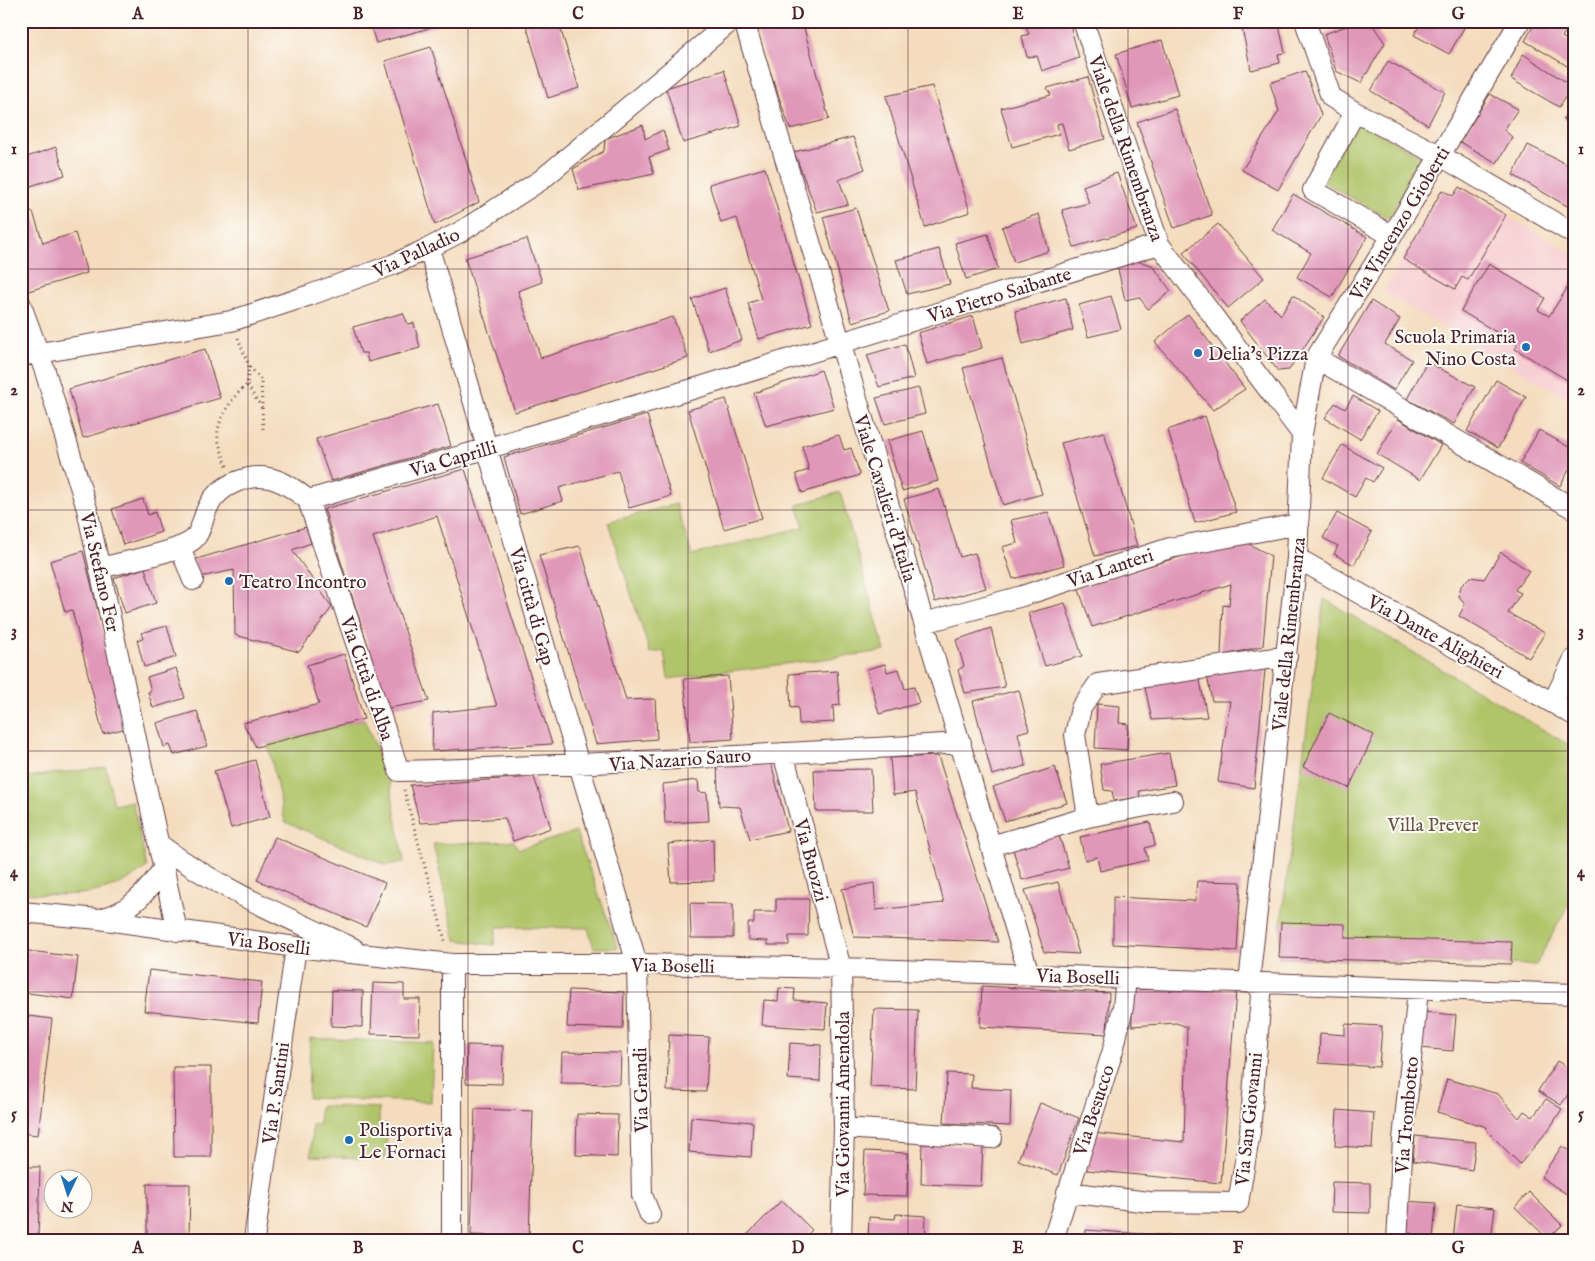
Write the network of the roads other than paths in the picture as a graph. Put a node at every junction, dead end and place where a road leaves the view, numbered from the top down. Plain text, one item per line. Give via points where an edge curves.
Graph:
1 (731, 21) edge
2 (744, 21) edge
3 (1083, 21) edge
4 (1305, 21) edge
5 (1520, 21) edge
6 (1355, 112) junction
7 (1441, 156) junction
8 (1574, 234) edge
9 (1392, 236) junction
10 (1159, 244) junction
11 (429, 248) junction
12 (21, 305) edge
13 (840, 344) junction
14 (30, 355) edge
15 (1316, 358) junction
16 (1302, 434) junction
17 (487, 448) junction
18 (308, 500) junction
19 (1574, 509) edge
20 (1298, 524) junction
21 (180, 547) junction
22 (1297, 558) junction
23 (100, 568) junction
24 (193, 580) dead end
25 (924, 623) junction
26 (1287, 656) junction
27 (1574, 659) edge
28 (1553, 702) junction
29 (1574, 715) edge
30 (961, 743) junction
31 (783, 753) junction
32 (580, 766) junction
33 (399, 771) joint
34 (1173, 802) dead end
35 (1088, 817) junction
36 (160, 845) junction
37 (991, 846) junction
38 (165, 866) junction
39 (21, 912) edge
40 (99, 919) junction
41 (177, 931) junction
42 (296, 947) junction
43 (368, 955) junction
44 (452, 964) junction
45 (637, 964) junction
46 (841, 968) junction
47 (1029, 974) junction
48 (1126, 978) junction
49 (1256, 983) junction
50 (1418, 990) junction
51 (1574, 994) edge
52 (844, 1128) junction
53 (992, 1138) dead end
54 (1067, 1192) junction
55 (650, 1215) dead end
56 (254, 1240) edge
57 (452, 1240) edge
58 (841, 1240) edge
59 (1053, 1240) edge
60 (1397, 1240) edge

1 - 11 street, Via Palladio via 541,180 462,231
2 - 13 street, Viale Cavalieri d'Italia
3 - 10 street, Viale della Rimembranza
4 - 6 street via 1330,98
5 - 7 street, Via Vincenzo Gioberti
6 - 7 street
6 - 9 street via 1313,190
7 - 8 street
7 - 9 street, Via Vincenzo Gioberti
9 - 15 street, Via Vincenzo Gioberti
10 - 13 street, Via Pietro Saibante
10 - 16 street, Viale della Rimembranza
11 - 14 street, Via Palladio via 328,289 231,321
11 - 17 street, Via città di Gap
12 - 14 street, Via Stefano Fer
13 - 17 street, Via Caprilli
13 - 25 street, Viale Cavalieri d'Italia
14 - 23 street, Via Stefano Fer
15 - 16 street, Via Vincenzo Gioberti
15 - 19 street
16 - 20 street, Viale della Rimembranza
17 - 18 street, Via Caprilli
17 - 32 street, Via città di Gap
18 - 21 street via 266,472 235,482 220,491 208,506 195,538
18 - 33 street, Via Città di Alba
20 - 22 street, Viale della Rimembranza
20 - 25 street, Via Lanteri via 1170,548 1022,596
21 - 23 street
21 - 24 street
22 - 26 street, Viale della Rimembranza
22 - 28 street, Via Dante Alighieri
23 - 36 street, Via Stefano Fer
25 - 30 street, Viale Cavalieri d'Italia
26 - 35 street via 1098,684 1081,708 1076,735
26 - 49 street, Viale della Rimembranza
27 - 28 street
28 - 29 street, Via Dante Alighieri
30 - 31 street, Via Nazario Sauro
30 - 37 street, Viale Cavalieri d'Italia
31 - 32 street, Via Nazario Sauro
31 - 46 street, Via Buozzi
32 - 33 street, Via Nazario Sauro
32 - 45 street, Via città di Gap
34 - 35 street
35 - 37 street
36 - 38 street, Via Stefano Fer
36 - 43 street via 228,890
37 - 47 street, Viale Cavalieri d'Italia
38 - 40 street via 130,907
38 - 41 street, Via Stefano Fer
39 - 40 street, Via Boselli
40 - 41 street, Via Boselli
41 - 42 street, Via Boselli
42 - 43 street, Via Boselli
42 - 56 street, Via P. Santini
43 - 44 street, Via Boselli
44 - 45 street, Via Boselli
44 - 57 street
45 - 46 street, Via Boselli
45 - 55 street, Via Grandi via 642,1195
46 - 47 street, Via Boselli
46 - 52 street, Via Giovanni Amendola
47 - 48 street, Via Boselli
48 - 49 street, Via Boselli
48 - 54 street, Via Besucco via 1114,1047
49 - 50 street
49 - 54 street, Via San Giovanni via 1250,1132 1238,1203 1149,1202
50 - 51 street
50 - 60 street, Via Trombotto
52 - 53 street
52 - 58 street, Via Giovanni Amendola
54 - 59 street, Via Besucco

